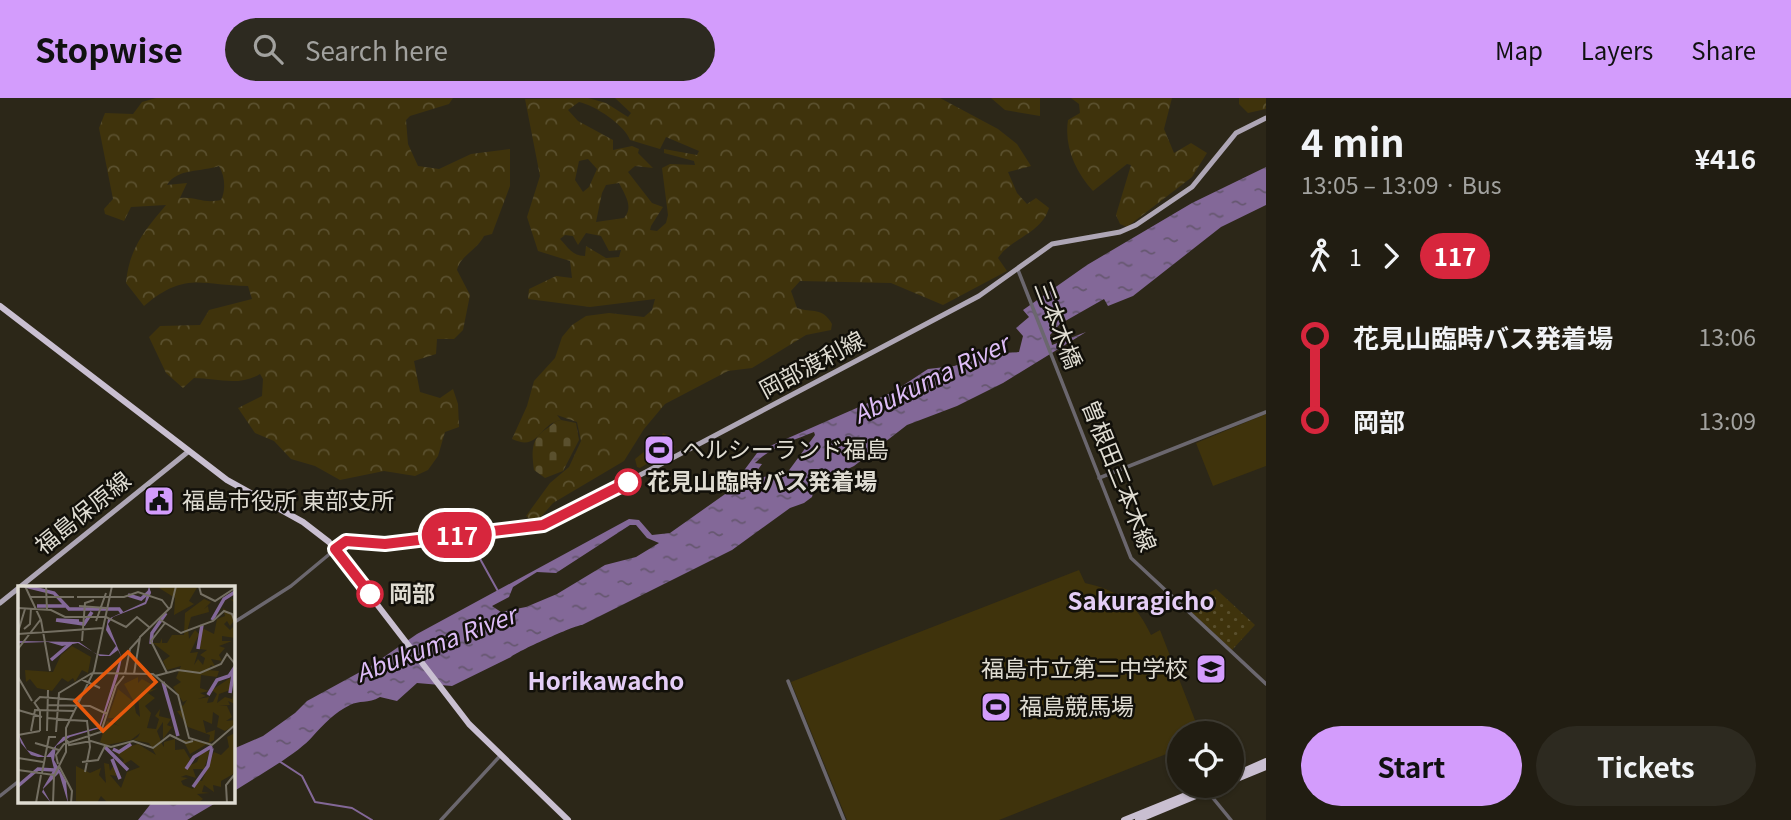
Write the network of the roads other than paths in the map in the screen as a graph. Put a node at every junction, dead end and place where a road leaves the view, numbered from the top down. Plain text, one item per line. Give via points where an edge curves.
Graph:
1 (1266, 118) edge
2 (1017, 269) junction
3 (0, 306) edge
4 (1065, 393) joint
5 (1266, 412) edge
6 (187, 452) junction
7 (1099, 478) junction
8 (334, 551) junction
9 (21, 586) edge
10 (18, 588) edge
11 (0, 603) edge
12 (234, 621) edge
13 (788, 681) dead end
14 (1266, 684) edge
15 (499, 757) junction
16 (1266, 764) edge
17 (1244, 773) edge
18 (18, 782) edge
19 (0, 796) edge
20 (1182, 798) edge
21 (1186, 798) edge
22 (1215, 798) edge
23 (441, 820) edge
24 (562, 820) edge
25 (568, 820) edge
26 (844, 820) edge
27 (1124, 820) edge
28 (1138, 820) edge
29 (1231, 820) edge

1 - 2 main road, 岡部渡利線 via 1236,133 1198,181 1136,225 1120,232 1056,242
2 - 4 street, 三本木橋
2 - 8 main road, 岡部渡利線 via 971,301 553,521 397,542 348,540
3 - 6 highway
4 - 7 street, 曽根田三本木線
5 - 7 street
6 - 8 highway via 247,494 313,528
6 - 9 main road, 福島保原線
7 - 14 street, 曽根田三本木線 via 1135,565
8 - 12 street via 291,586
8 - 15 highway via 455,709
10 - 11 main road, 福島保原線
13 - 26 street
15 - 23 street
15 - 24 highway
15 - 25 highway
16 - 17 highway
18 - 19 street
20 - 27 highway
21 - 28 highway
22 - 29 street

